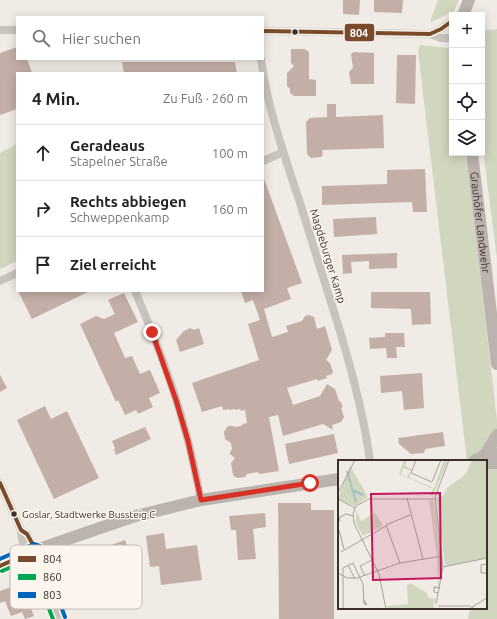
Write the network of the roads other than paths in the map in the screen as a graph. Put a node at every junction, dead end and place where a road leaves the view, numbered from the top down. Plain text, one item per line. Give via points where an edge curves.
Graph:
1 (470, 0) edge
2 (460, 12) edge
3 (464, 12) edge
4 (471, 12) edge
5 (449, 23) edge
6 (442, 29) junction
7 (0, 30) edge
8 (16, 30) edge
9 (449, 30) edge
10 (264, 32) edge
11 (430, 34) junction
12 (449, 38) edge
13 (261, 60) edge
14 (263, 72) edge
15 (264, 79) edge
16 (283, 152) junction
17 (472, 156) edge
18 (264, 161) edge
19 (16, 273) edge
20 (0, 281) edge
21 (135, 292) edge
22 (497, 364) edge
23 (497, 435) edge
24 (497, 454) edge
25 (370, 460) edge
26 (482, 460) edge
27 (487, 461) edge
28 (497, 463) edge
29 (338, 479) edge
30 (0, 483) edge
31 (201, 500) junction
32 (27, 545) edge
33 (52, 545) edge
34 (10, 562) edge
35 (0, 566) edge
36 (55, 609) edge
37 (59, 619) edge

1 - 2 street
1 - 3 street
1 - 4 street
5 - 6 street
6 - 9 street
6 - 11 street
7 - 8 street
10 - 11 street
11 - 12 street
13 - 14 street, Magdeburger Kamp
15 - 16 street, Magdeburger Kamp
16 - 18 street
16 - 25 street, Magdeburger Kamp via 345,349
17 - 22 street, Grauhöfer Landwehr
19 - 20 street
21 - 31 street via 176,400
23 - 26 street
24 - 26 street
27 - 28 street
29 - 31 street
30 - 32 street via 21,530 21,536
31 - 33 street via 132,517
34 - 35 street
36 - 37 street

